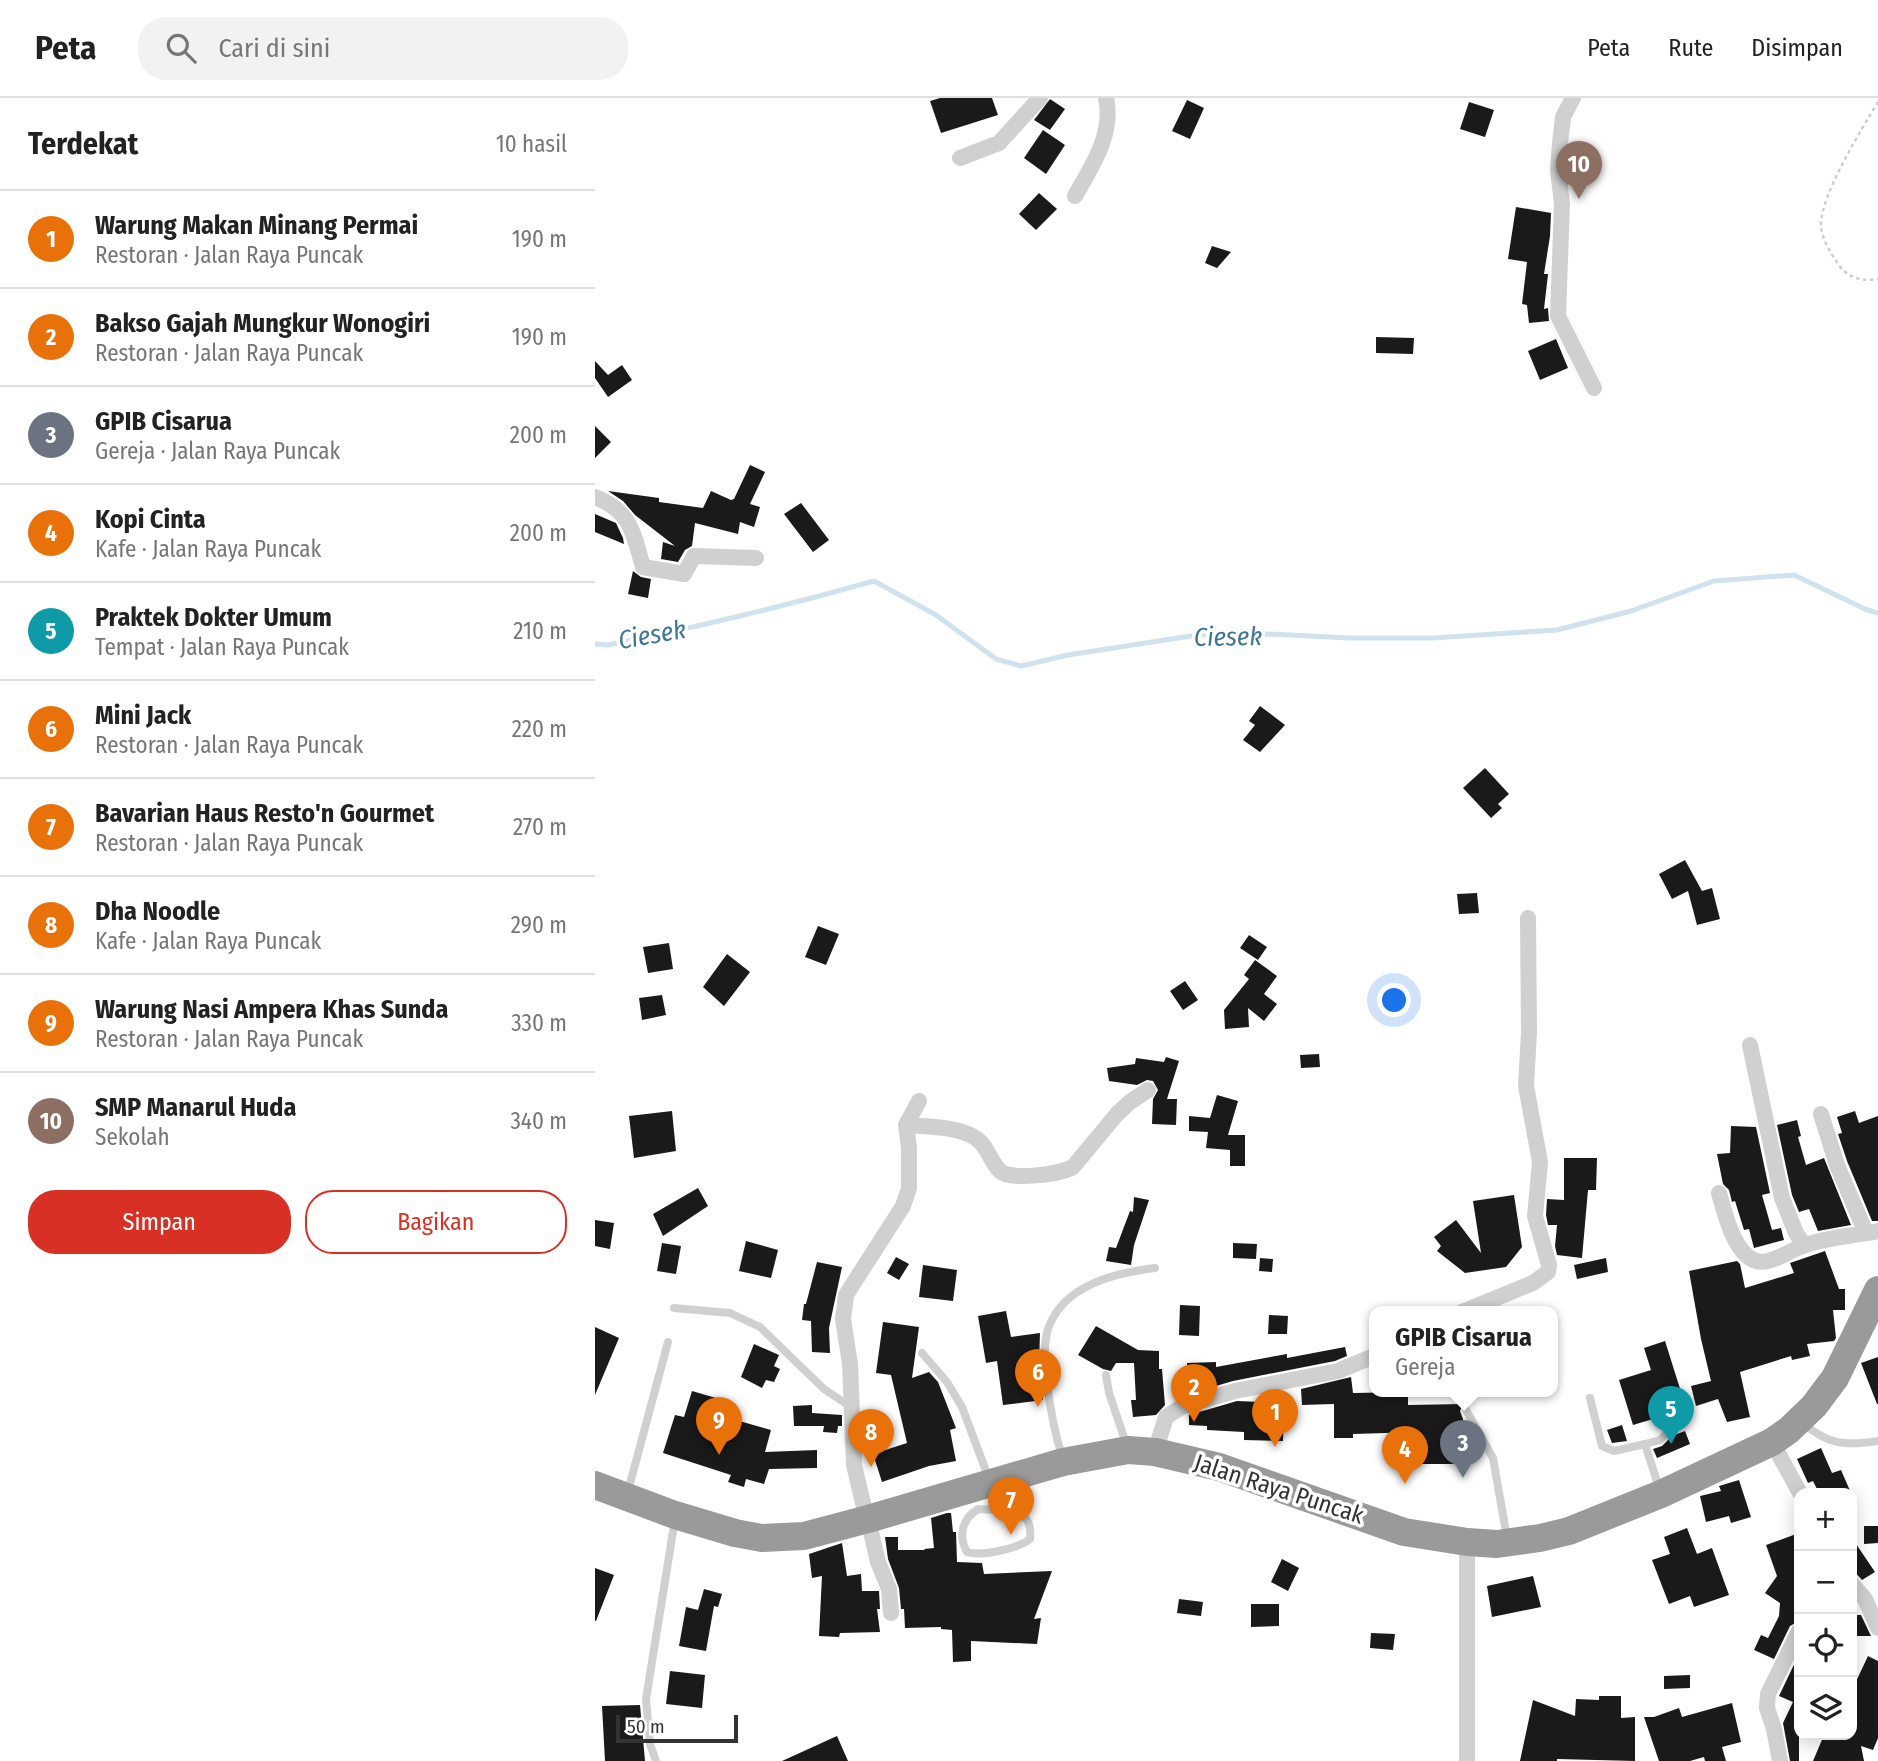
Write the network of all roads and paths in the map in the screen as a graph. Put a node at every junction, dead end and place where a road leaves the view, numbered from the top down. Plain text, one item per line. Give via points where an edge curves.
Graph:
1 (1039, 98) edge
2 (1106, 98) edge
3 (1573, 98) edge
4 (1878, 103) edge
5 (960, 158) dead end
6 (1075, 196) dead end
7 (1878, 279) edge
8 (1594, 388) dead end
9 (595, 497) edge
10 (756, 558) dead end
11 (1528, 918) dead end
12 (1750, 1045) dead end
13 (1148, 1090) dead end
14 (919, 1101) dead end
15 (1821, 1114) dead end
16 (906, 1125) junction
17 (1719, 1193) dead end
18 (1872, 1232) edge
19 (1804, 1245) junction
20 (1155, 1268) dead end
21 (1878, 1290) edge
22 (1477, 1306) edge
23 (674, 1308) dead end
24 (668, 1342) dead end
25 (922, 1353) dead end
26 (1369, 1358) edge
27 (1106, 1375) dead end
28 (1590, 1398) dead end
29 (1667, 1406) dead end
30 (851, 1407) junction
31 (1466, 1410) dead end
32 (1800, 1421) junction
33 (1878, 1441) edge
34 (1772, 1442) junction
35 (1645, 1444) junction
36 (1142, 1451) junction
37 (1063, 1462) junction
38 (595, 1485) edge
39 (1797, 1488) edge
40 (980, 1493) junction
41 (1661, 1494) junction
42 (627, 1497) junction
43 (675, 1515) junction
44 (868, 1520) junction
45 (1467, 1542) junction
46 (1508, 1543) junction
47 (1857, 1590) edge
48 (891, 1613) dead end
49 (1878, 1628) edge
50 (1794, 1641) edge
51 (656, 1761) edge
52 (1467, 1761) edge
53 (1780, 1761) edge

1 - 5 street via 999,143
2 - 6 street via 1104,138
3 - 8 street via 1563,117 1558,170 1562,204 1558,316
4 - 7 path via 1825,201 1821,223 1828,248 1847,274 1862,280
9 - 10 street via 626,518 643,567 684,574 694,556
11 - 22 street via 1527,1086 1540,1162 1535,1216 1549,1265 1548,1272 1533,1283
12 - 19 street via 1782,1198
13 - 16 street via 1117,1114 1073,1167 1035,1175 1001,1173 978,1138 967,1133
14 - 16 street
15 - 18 street via 1837,1165
16 - 30 street via 909,1188 903,1206 846,1295 843,1319
17 - 19 street via 1731,1234 1751,1258 1766,1262
18 - 19 street
20 - 37 lane via 1091,1284 1075,1292 1053,1318 1045,1365 1051,1424
21 - 32 highway, Jalan Raya Puncak via 1840,1370
23 - 30 lane via 730,1313 760,1327 824,1389
24 - 42 lane
25 - 40 lane via 962,1407
26 - 36 street via 1338,1371 1183,1406 1166,1417
27 - 36 lane via 1109,1393
28 - 35 lane via 1602,1446 1614,1451
29 - 35 lane via 1666,1434
30 - 44 street via 854,1465
31 - 46 lane via 1493,1458
32 - 33 lane via 1830,1441
32 - 34 highway, Jalan Raya Puncak
34 - 39 street
34 - 41 highway, Jalan Raya Puncak
35 - 41 lane
36 - 37 highway, Jalan Raya Puncak
36 - 45 highway, Jalan Raya Puncak via 1219,1467 1405,1532
37 - 40 highway, Jalan Raya Puncak
38 - 42 highway, Jalan Raya Puncak
40 - 40 lane via 1025,1516 1031,1527 1030,1539 1023,1545 987,1553 967,1552 962,1543 963,1525
40 - 44 highway, Jalan Raya Puncak
41 - 46 highway, Jalan Raya Puncak via 1569,1531
42 - 43 highway, Jalan Raya Puncak
43 - 44 highway, Jalan Raya Puncak via 762,1538 804,1536
43 - 51 lane via 646,1699
44 - 48 street via 889,1588
45 - 46 highway, Jalan Raya Puncak
45 - 52 street
47 - 49 street
50 - 53 street via 1768,1694

